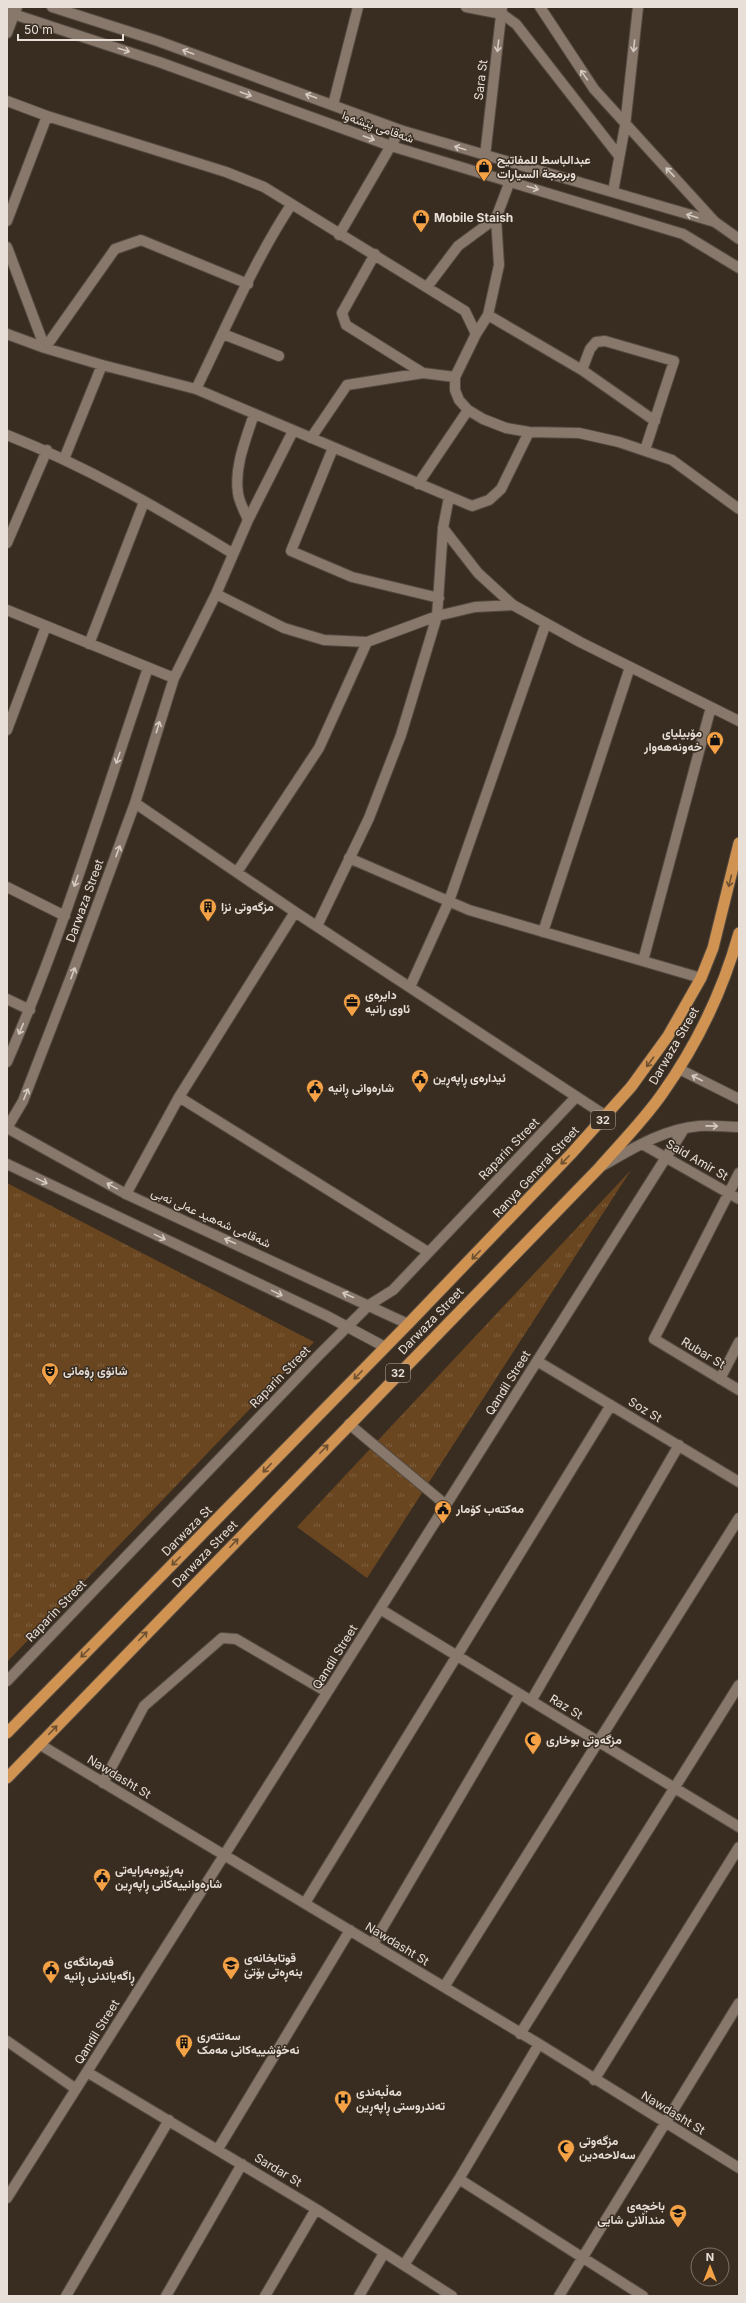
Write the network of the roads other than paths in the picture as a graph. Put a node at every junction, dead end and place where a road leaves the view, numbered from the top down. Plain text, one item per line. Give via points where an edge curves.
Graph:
1 (52, 7) edge
2 (358, 7) edge
3 (466, 7) edge
4 (540, 7) edge
5 (638, 7) edge
6 (502, 10) edge
7 (13, 11) edge
8 (7, 33) edge
9 (7, 101) edge
10 (333, 105) junction
11 (47, 116) junction
12 (625, 126) junction
13 (400, 130) junction
14 (391, 146) junction
15 (485, 156) junction
16 (619, 156) junction
17 (510, 181) junction
18 (613, 192) junction
19 (291, 205) junction
20 (496, 218) junction
21 (7, 221) edge
22 (714, 222) junction
23 (339, 235) junction
24 (739, 239) edge
25 (7, 247) edge
26 (375, 254) junction
27 (739, 268) edge
28 (248, 284) junction
29 (427, 287) junction
30 (488, 315) junction
31 (7, 334) edge
32 (223, 334) junction
33 (476, 334) junction
34 (45, 348) junction
35 (278, 356) dead end
36 (102, 365) junction
37 (582, 370) junction
38 (423, 373) junction
39 (455, 377) junction
40 (196, 389) junction
41 (468, 410) junction
42 (254, 414) junction
43 (655, 421) junction
44 (293, 431) junction
45 (529, 432) junction
46 (7, 435) edge
47 (311, 438) junction
48 (333, 448) junction
49 (47, 450) junction
50 (645, 450) junction
51 (64, 459) junction
52 (418, 484) junction
53 (450, 497) junction
54 (144, 502) junction
55 (739, 509) edge
56 (248, 520) junction
57 (11, 525) edge
58 (443, 528) junction
59 (7, 543) edge
60 (232, 553) junction
61 (216, 594) junction
62 (439, 598) junction
63 (513, 605) junction
64 (7, 610) edge
65 (437, 616) junction
66 (546, 623) junction
67 (46, 626) junction
68 (367, 642) junction
69 (88, 644) junction
70 (630, 667) junction
71 (148, 668) junction
72 (174, 678) junction
73 (711, 707) junction
74 (739, 721) edge
75 (7, 730) edge
76 (135, 803) junction
77 (739, 843) edge
78 (349, 858) junction
79 (237, 872) junction
80 (7, 887) edge
81 (449, 901) junction
82 (295, 912) junction
83 (64, 916) junction
84 (317, 926) junction
85 (543, 932) junction
86 (739, 933) edge
87 (643, 961) junction
88 (701, 978) junction
89 (410, 987) junction
90 (7, 999) edge
91 (30, 1010) junction
92 (7, 1062) edge
93 (679, 1069) junction
94 (179, 1097) junction
95 (576, 1097) junction
96 (739, 1099) edge
97 (606, 1116) junction
98 (739, 1127) edge
99 (7, 1128) edge
100 (684, 1128) junction
101 (642, 1144) junction
102 (666, 1157) junction
103 (7, 1164) edge
104 (599, 1168) junction
105 (739, 1173) edge
106 (730, 1193) junction
107 (126, 1194) junction
108 (739, 1198) edge
109 (428, 1252) junction
110 (370, 1305) junction
111 (408, 1324) junction
112 (347, 1326) junction
113 (739, 1342) edge
114 (385, 1347) junction
115 (537, 1361) junction
116 (720, 1378) junction
117 (739, 1390) edge
118 (612, 1405) junction
119 (349, 1424) junction
120 (679, 1445) junction
121 (739, 1482) edge
122 (446, 1505) junction
123 (739, 1518) edge
124 (380, 1609) junction
125 (458, 1656) junction
126 (7, 1681) edge
127 (739, 1685) edge
128 (327, 1692) junction
129 (520, 1694) junction
130 (531, 1701) junction
131 (7, 1733) edge
132 (598, 1742) junction
133 (39, 1744) junction
134 (7, 1778) edge
135 (103, 1783) junction
136 (674, 1788) junction
137 (739, 1828) edge
138 (739, 1847) edge
139 (224, 1855) junction
140 (305, 1902) junction
141 (350, 1930) junction
142 (373, 1944) junction
143 (444, 1988) junction
144 (739, 2003) edge
145 (520, 2034) junction
146 (7, 2041) edge
147 (538, 2044) junction
148 (87, 2072) junction
149 (594, 2080) junction
150 (76, 2089) junction
151 (169, 2120) junction
152 (665, 2123) junction
153 (218, 2149) junction
154 (737, 2163) edge
155 (242, 2164) junction
156 (458, 2179) junction
157 (7, 2198) edge
158 (316, 2208) junction
159 (384, 2253) junction
160 (583, 2258) junction
161 (404, 2266) junction
162 (66, 2296) edge
163 (166, 2296) edge
164 (265, 2296) edge
165 (360, 2296) edge
166 (452, 2296) edge
167 (559, 2296) edge
168 (643, 2296) edge

10 -> 1 street, شەقامی پێشەوا via 158,41
2 - 10 street
3 - 6 street
12 -> 4 street via 594,89
5 -> 12 street
6 -> 15 street, Sara St
6 - 16 street via 516,24
7 - 8 street
7 -> 14 street, شەقامی پێشەوا
9 - 11 street
10 - 13 street, شەقامی پێشەوا
11 - 19 street via 226,172 264,187
11 - 21 street
12 - 16 street
22 -> 12 street
13 - 14 street
15 -> 13 street, شەقامی پێشەوا
14 - 17 street, شەقامی پێشەوا
14 - 23 street
15 - 18 street, شەقامی پێشەوا
16 - 18 street
17 - 20 street
17 -> 27 street, شەقامی پێشەوا via 683,234
22 -> 18 street, شەقامی پێشەوا
19 - 23 street
19 - 28 street via 276,227
20 - 29 street via 458,246
20 - 30 street via 499,265
22 - 24 street, شەقامی پێشەوا
23 - 26 street
25 - 34 street
26 - 29 street
26 - 38 street via 342,313 342,318 346,325
28 - 32 street
28 - 34 street via 141,240 115,249
29 - 33 street via 465,311
30 - 33 street
30 - 37 street
31 - 34 street
32 - 35 street
32 - 40 street
33 - 39 street
34 - 36 street
36 - 40 street
36 - 51 street
37 - 43 street
37 - 43 street via 590,349 596,342 605,341 674,361
38 - 39 street
38 - 47 street via 347,385
39 - 41 street via 455,390
40 - 42 street
41 - 45 street via 489,422
41 - 52 street
42 - 44 street
42 - 56 street via 238,472 238,494
43 - 50 street
44 - 47 street
44 - 56 street, Darwaza Street
45 - 50 street via 579,433
45 - 53 street via 501,489 489,500 472,506
46 - 49 street
47 - 48 street
48 - 52 street
48 - 62 street via 291,551 352,578
49 - 51 street
49 - 57 street
50 - 55 street via 683,466
51 - 54 street
52 - 53 street
53 - 58 street
54 - 60 street
54 - 69 street
56 - 60 street, Darwaza Street
57 - 59 street
58 - 62 street
58 - 63 street via 478,573
60 - 61 street, Darwaza Street
61 - 68 street via 284,628 324,640
61 - 72 street, Darwaza Street
62 - 65 street
63 - 65 street via 475,607
63 - 66 street
64 - 67 street
65 - 68 street
65 - 78 street via 401,736
66 - 70 street
66 - 81 street
67 - 69 street
67 - 75 street
68 - 79 street via 319,748
69 - 71 street
70 - 73 street
70 - 85 street
71 - 72 street
71 -> 83 street, Darwaza Street
76 -> 72 street, Darwaza Street
73 - 74 street
73 - 87 street
76 - 79 street
99 -> 76 street, Darwaza Street via 28,1088
77 -> 88 highway, Ranya General Street / 32 via 713,948
78 - 81 street
78 - 84 street
79 - 82 street
80 - 83 street
81 - 85 street via 469,910
81 - 89 street
82 - 84 street
82 - 94 street
83 - 91 street, Darwaza Street
84 - 89 street
85 - 87 street
86 - 93 highway, Darwaza Street / 32 via 711,1008
87 - 88 street
88 -> 97 highway, Ranya General Street / 32 via 683,1013 654,1057
89 - 95 street
90 - 91 street
91 -> 92 street, Darwaza Street
96 -> 93 street
93 - 104 highway, Darwaza Street / 32 via 650,1110
94 - 107 street
94 - 109 street
95 - 97 street
95 - 109 street, Raparin Street
97 -> 111 highway, Ranya General Street / 32
100 -> 98 street
107 -> 99 street, شەقامی شەهید عەلی نەبی
100 - 101 street
100 - 102 street, Qandil Street
101 - 102 street, Said Amir St
101 - 104 street
102 - 106 street, Said Amir St
102 - 115 street, Qandil Street
103 -> 112 street
104 - 119 highway, Darwaza Street / 32
105 - 106 street
106 - 108 street, Said Amir St
106 - 116 street, Rubar St via 654,1339
110 -> 107 street, شەقامی شەهید عەلی نەبی
109 - 110 street, Raparin Street via 393,1290
110 - 111 street, شەقامی شەهید عەلی نەبی
110 - 112 street, Raparin Street
111 - 114 highway, Ranya General Street / 32
112 - 114 street
112 - 126 street, Raparin Street
113 - 116 street
114 -> 131 highway, Darwaza St / 32
115 - 118 street, Soz St
115 - 122 street, Qandil Street
116 - 117 street, Rubar St
118 - 120 street, Soz St
118 - 125 street
119 - 122 street
133 -> 119 highway, Darwaza Street / 32
120 - 121 street, Soz St
120 - 130 street
122 - 124 street, Qandil Street
123 - 132 street
124 - 125 street, Raz St
124 - 128 street, Qandil Street
125 - 129 street, Raz St
125 - 140 street
127 - 136 street
128 - 135 street via 236,1639 222,1638 144,1706
128 - 139 street, Qandil Street
129 - 130 street, Raz St
129 - 142 street
130 - 132 street, Raz St
132 - 136 street, Raz St
132 - 143 street
133 - 134 highway, Darwaza Street / 32
133 - 135 street, Nawdasht St
135 - 139 street, Nawdasht St
136 - 137 street, Raz St
136 - 145 street
138 - 149 street
139 - 140 street, Nawdasht St
139 - 148 street, Qandil Street
140 - 141 street, Nawdasht St
141 - 142 street, Nawdasht St
141 - 153 street
142 - 143 street, Nawdasht St
143 - 145 street, Nawdasht St
144 - 152 street
145 - 147 street, Nawdasht St
146 - 150 street
147 - 149 street, Nawdasht St
147 - 156 street
148 - 150 street, Qandil Street
148 - 151 street, Sardar St
149 - 152 street, Nawdasht St
150 - 157 street, Qandil Street
151 - 153 street, Sardar St
151 - 162 street
152 - 154 street, Nawdasht St
152 - 160 street
153 - 155 street, Sardar St
155 - 158 street, Sardar St
155 - 163 street
156 - 160 street
156 - 161 street
158 - 159 street, Sardar St
158 - 164 street
159 - 161 street, Sardar St
159 - 165 street
160 - 167 street
160 - 168 street
161 - 166 street, Sardar St

